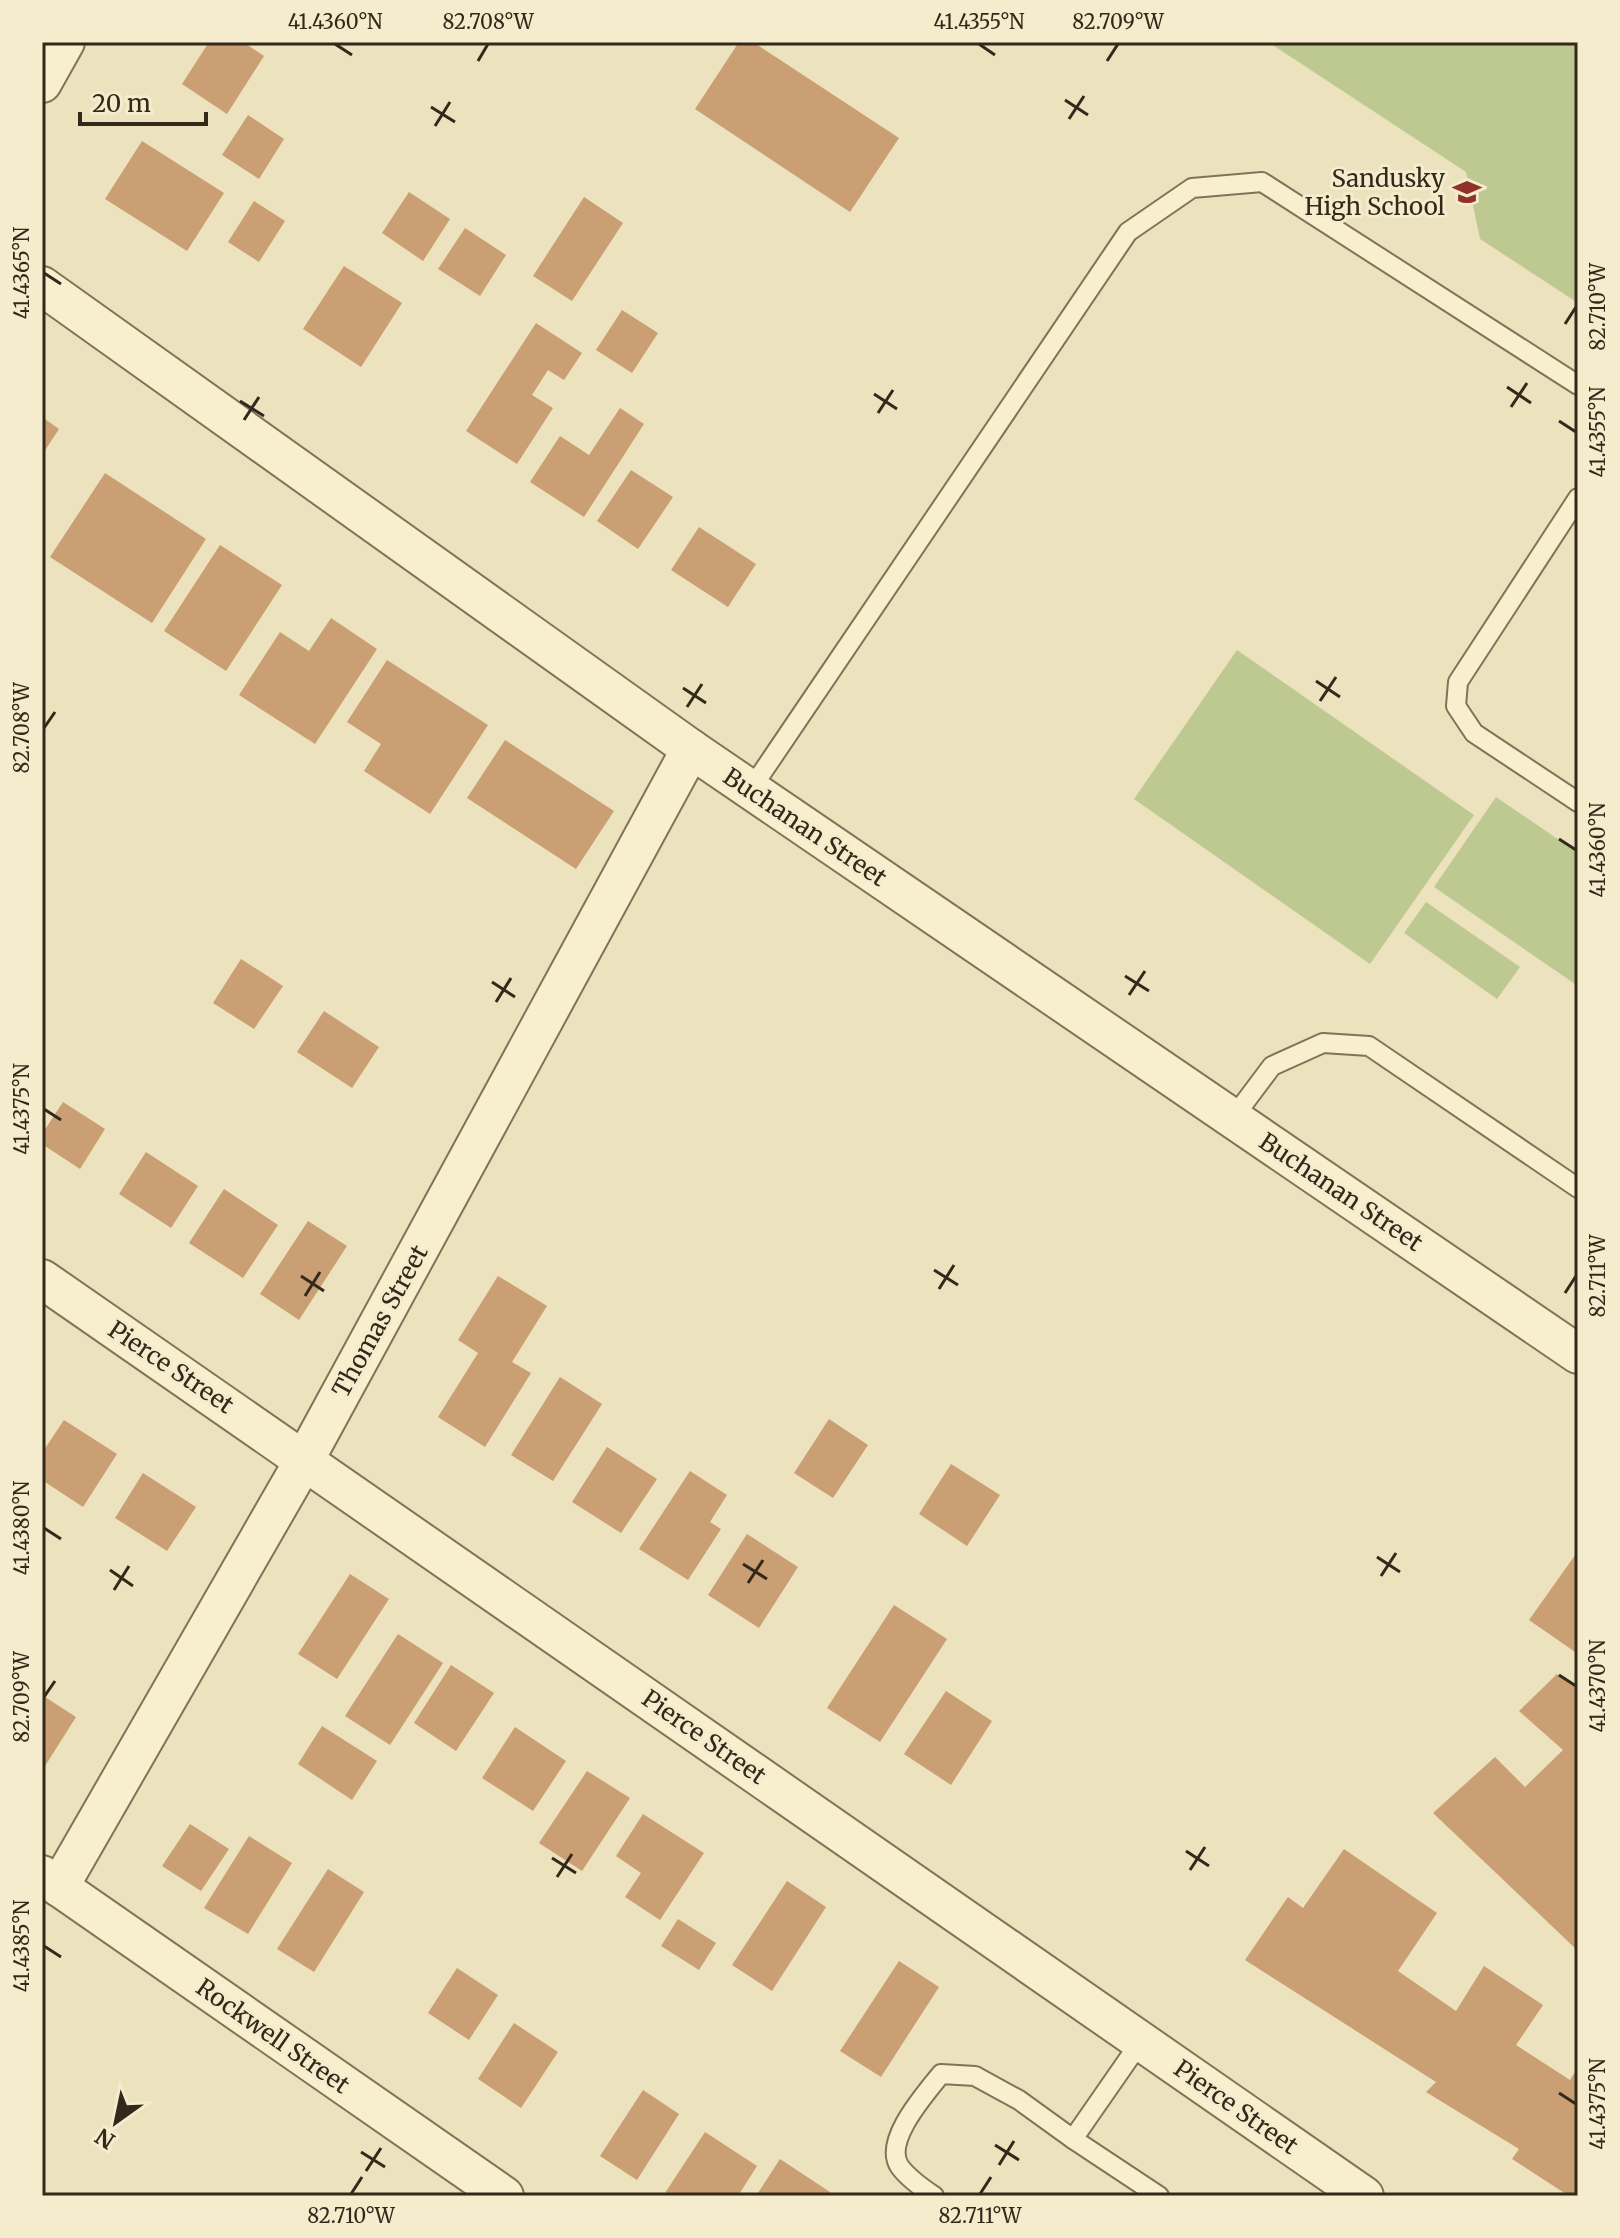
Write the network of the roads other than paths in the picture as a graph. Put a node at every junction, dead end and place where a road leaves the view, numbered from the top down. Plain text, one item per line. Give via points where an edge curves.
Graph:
1 (65, 42) edge
2 (42, 83) edge
3 (42, 286) edge
4 (1578, 385) edge
5 (1578, 498) edge
6 (691, 749) junction
7 (751, 789) junction
8 (1578, 802) edge
9 (1233, 1118) junction
10 (1578, 1188) edge
11 (42, 1279) edge
12 (1578, 1354) edge
13 (305, 1459) junction
14 (50, 1881) edge
15 (1141, 2041) junction
16 (1073, 2139) junction
17 (504, 2196) edge
18 (934, 2196) edge
19 (1159, 2196) edge
20 (1364, 2196) edge

1 - 2 street
3 - 6 street, Buchanan Street
4 - 7 lane via 1262,182 1192,188 1128,232
5 - 8 lane via 1458,682 1456,706 1474,733
6 - 7 street, Buchanan Street
6 - 13 street, Thomas Street
7 - 9 street, Buchanan Street
9 - 10 lane via 1272,1066 1323,1043 1369,1046
9 - 12 street, Buchanan Street
11 - 13 street, Pierce Street
13 - 14 street, Thomas Street
13 - 15 street, Pierce Street
14 - 17 street, Rockwell Street
15 - 16 lane
15 - 20 street, Pierce Street
16 - 18 lane via 975,2076 941,2074 896,2142 898,2165
16 - 19 lane

